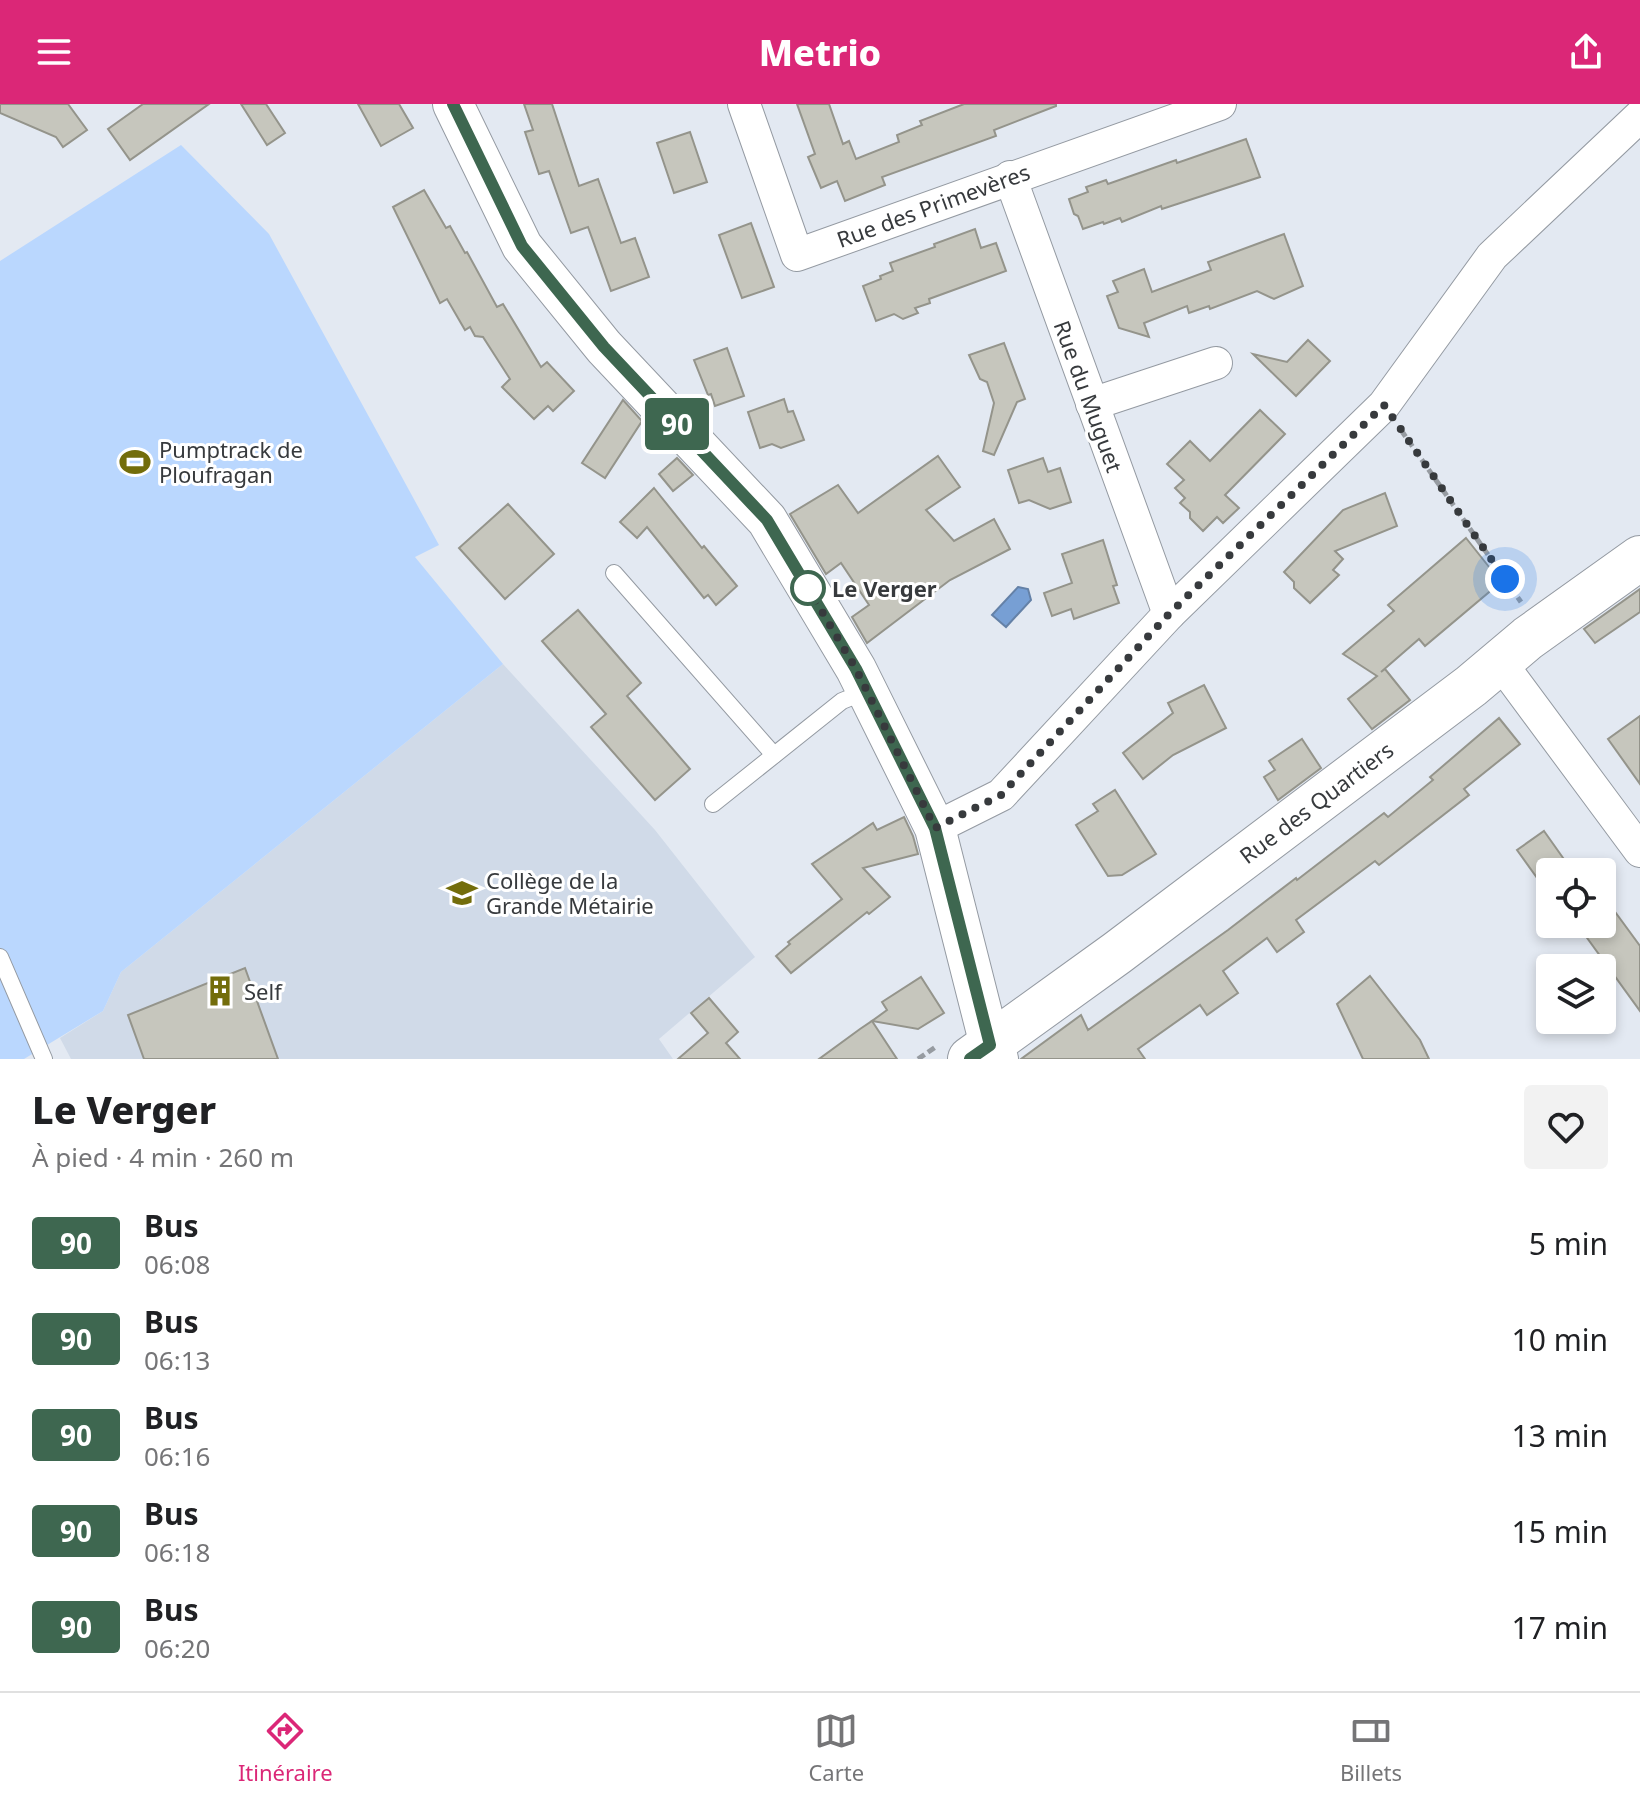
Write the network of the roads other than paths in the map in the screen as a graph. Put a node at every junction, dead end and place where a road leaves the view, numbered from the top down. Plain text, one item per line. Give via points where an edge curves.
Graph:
1 (453, 104) edge
2 (744, 104) edge
3 (1220, 104) edge
4 (1640, 116) edge
5 (1010, 177) junction
6 (1216, 363) dead end
7 (1092, 404) junction
8 (1640, 558) edge
9 (614, 573) dead end
10 (1169, 614) junction
11 (1500, 662) junction
12 (867, 691) junction
13 (774, 755) junction
14 (713, 804) dead end
15 (935, 828) junction
16 (1640, 851) edge
17 (0, 957) edge
18 (986, 1054) edge
19 (44, 1059) edge

1 - 12 street via 522,246 604,347 767,520
2 - 5 street, Rue des Primevères via 797,255
3 - 5 street, Rue des Primevères
4 - 10 street via 1492,256 1384,405
5 - 7 street, Rue du Muguet
6 - 7 street
7 - 10 street, Rue du Muguet
8 - 11 main road, Rue des Quartiers
9 - 13 lane
10 - 15 street via 1001,795
11 - 16 street
11 - 18 main road, Rue des Quartiers
12 - 13 lane via 842,701
12 - 15 street
13 - 14 lane
15 - 18 street
17 - 19 lane

